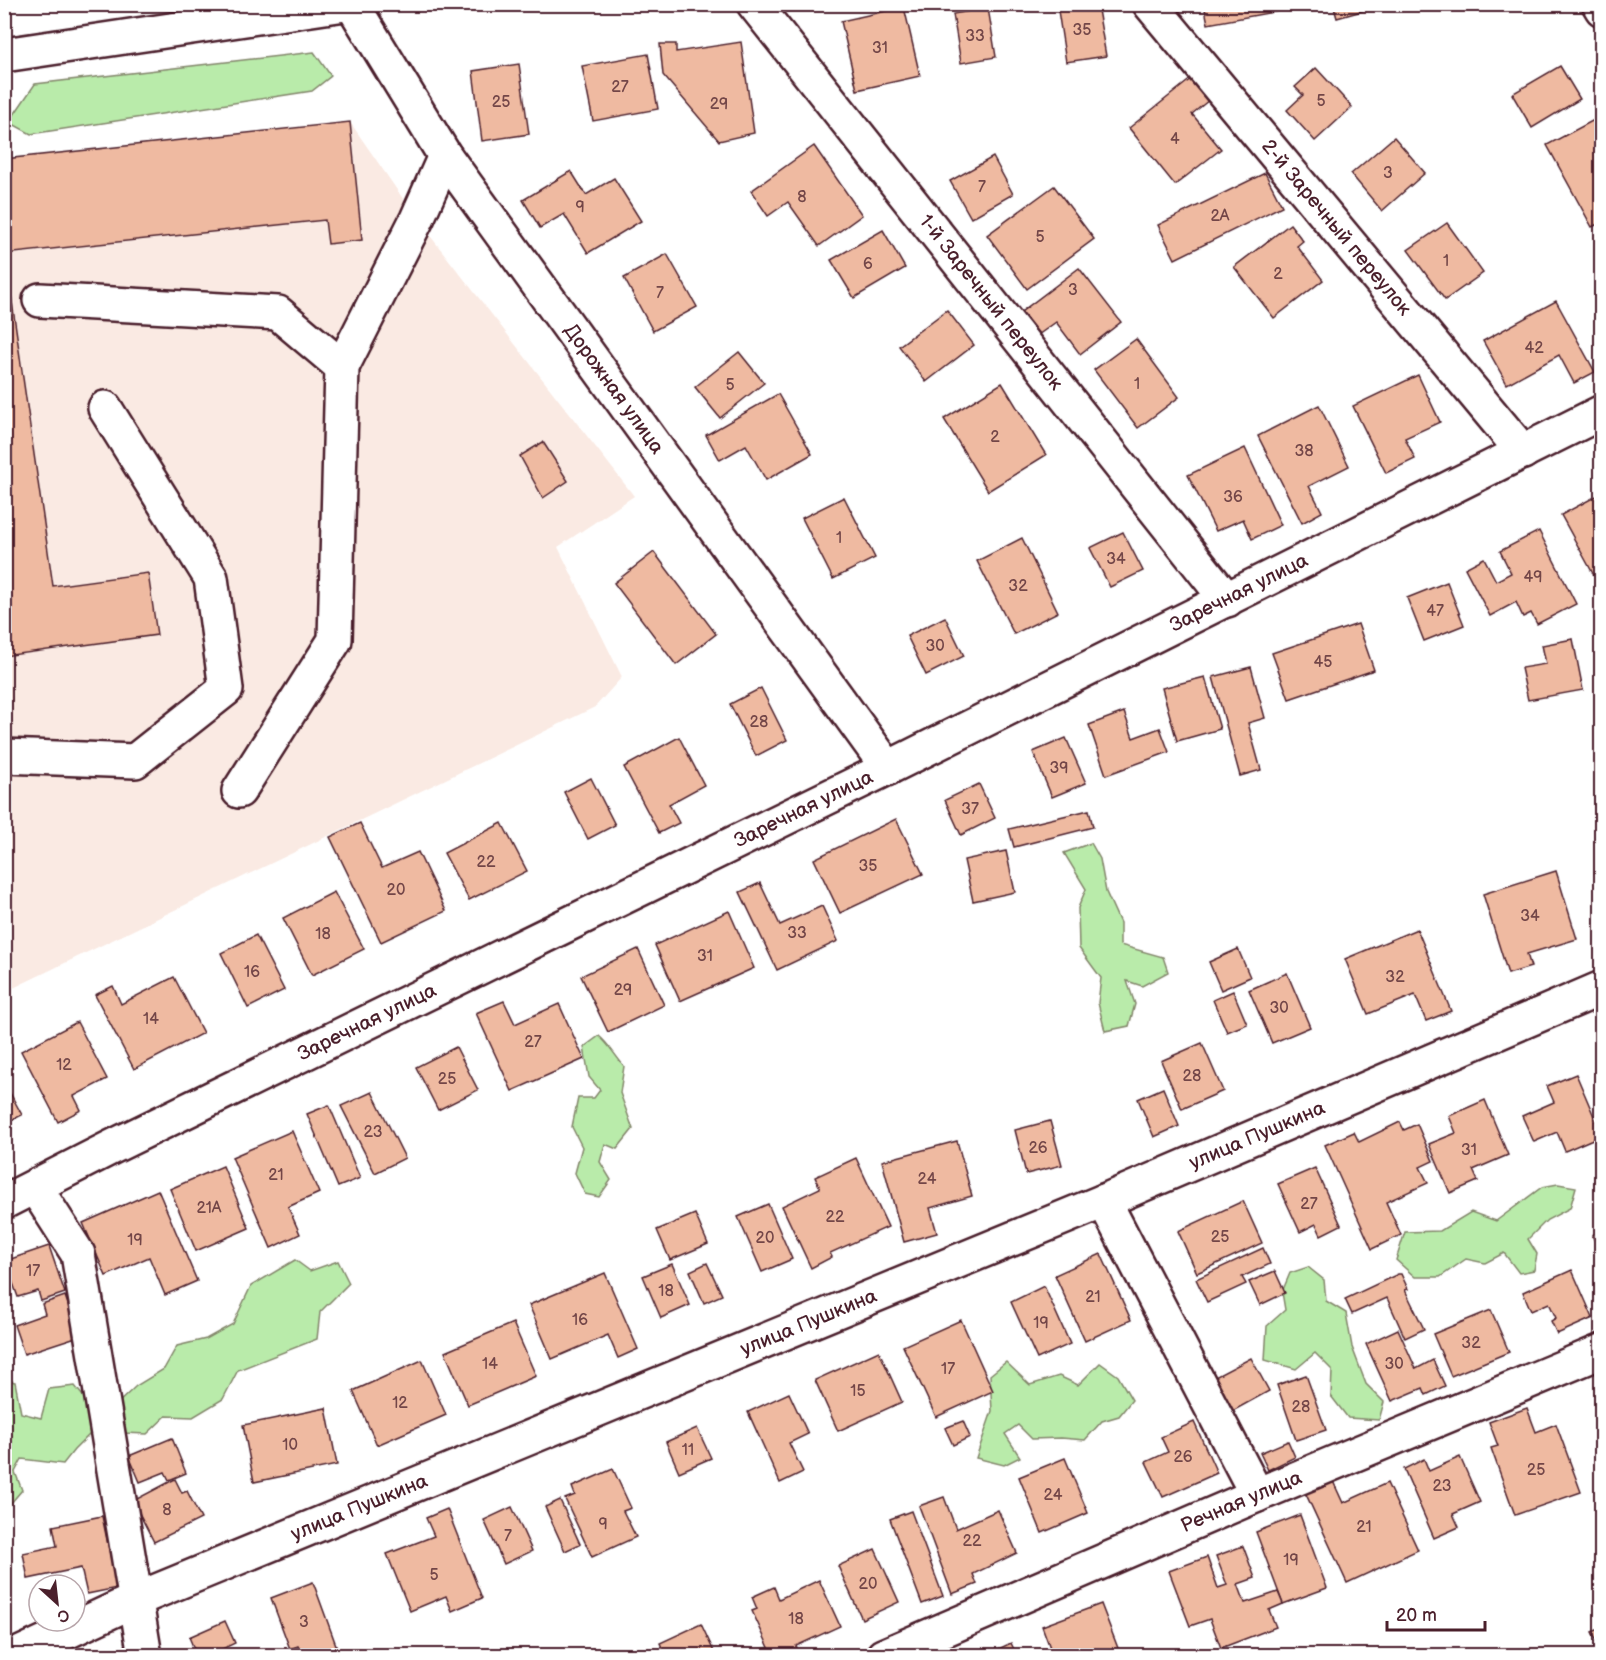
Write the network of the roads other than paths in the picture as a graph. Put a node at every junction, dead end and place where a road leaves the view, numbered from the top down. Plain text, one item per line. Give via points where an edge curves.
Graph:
1 (345, 4) edge
2 (352, 4) edge
3 (754, 4) edge
4 (1150, 4) edge
5 (1599, 4) edge
6 (1602, 9) edge
7 (4, 55) edge
8 (445, 156) junction
9 (40, 300) dead end
10 (342, 367) junction
11 (105, 408) dead end
12 (1602, 412) edge
13 (1522, 452) junction
14 (1227, 600) junction
15 (4, 756) edge
16 (888, 768) junction
17 (238, 791) dead end
18 (1602, 988) edge
19 (35, 1187) junction
20 (1104, 1201) junction
21 (4, 1202) edge
22 (1602, 1351) edge
23 (1257, 1495) junction
24 (135, 1600) junction
25 (15, 1656) edge
26 (145, 1656) edge
27 (883, 1656) edge

1 - 7 street
2 - 8 street, Дорожная улица
3 - 14 street, 1-й Заречный переулок
4 - 13 street, 2-й Заречный переулок
5 - 6 street
8 - 10 street
8 - 16 street, Дорожная улица
9 - 10 street via 278,313
10 - 17 street via 335,640
11 - 15 street via 211,578 226,689 135,761
12 - 13 street, Заречная улица
13 - 14 street, Заречная улица
14 - 16 street, Заречная улица
16 - 19 street, Заречная улица
18 - 20 street, улица Пушкина
19 - 21 street, Заречная улица
19 - 24 street via 78,1254
20 - 23 street
20 - 24 street, улица Пушкина
22 - 23 street, Речная улица
23 - 27 street, Речная улица
24 - 25 street, улица Пушкина
24 - 26 street

